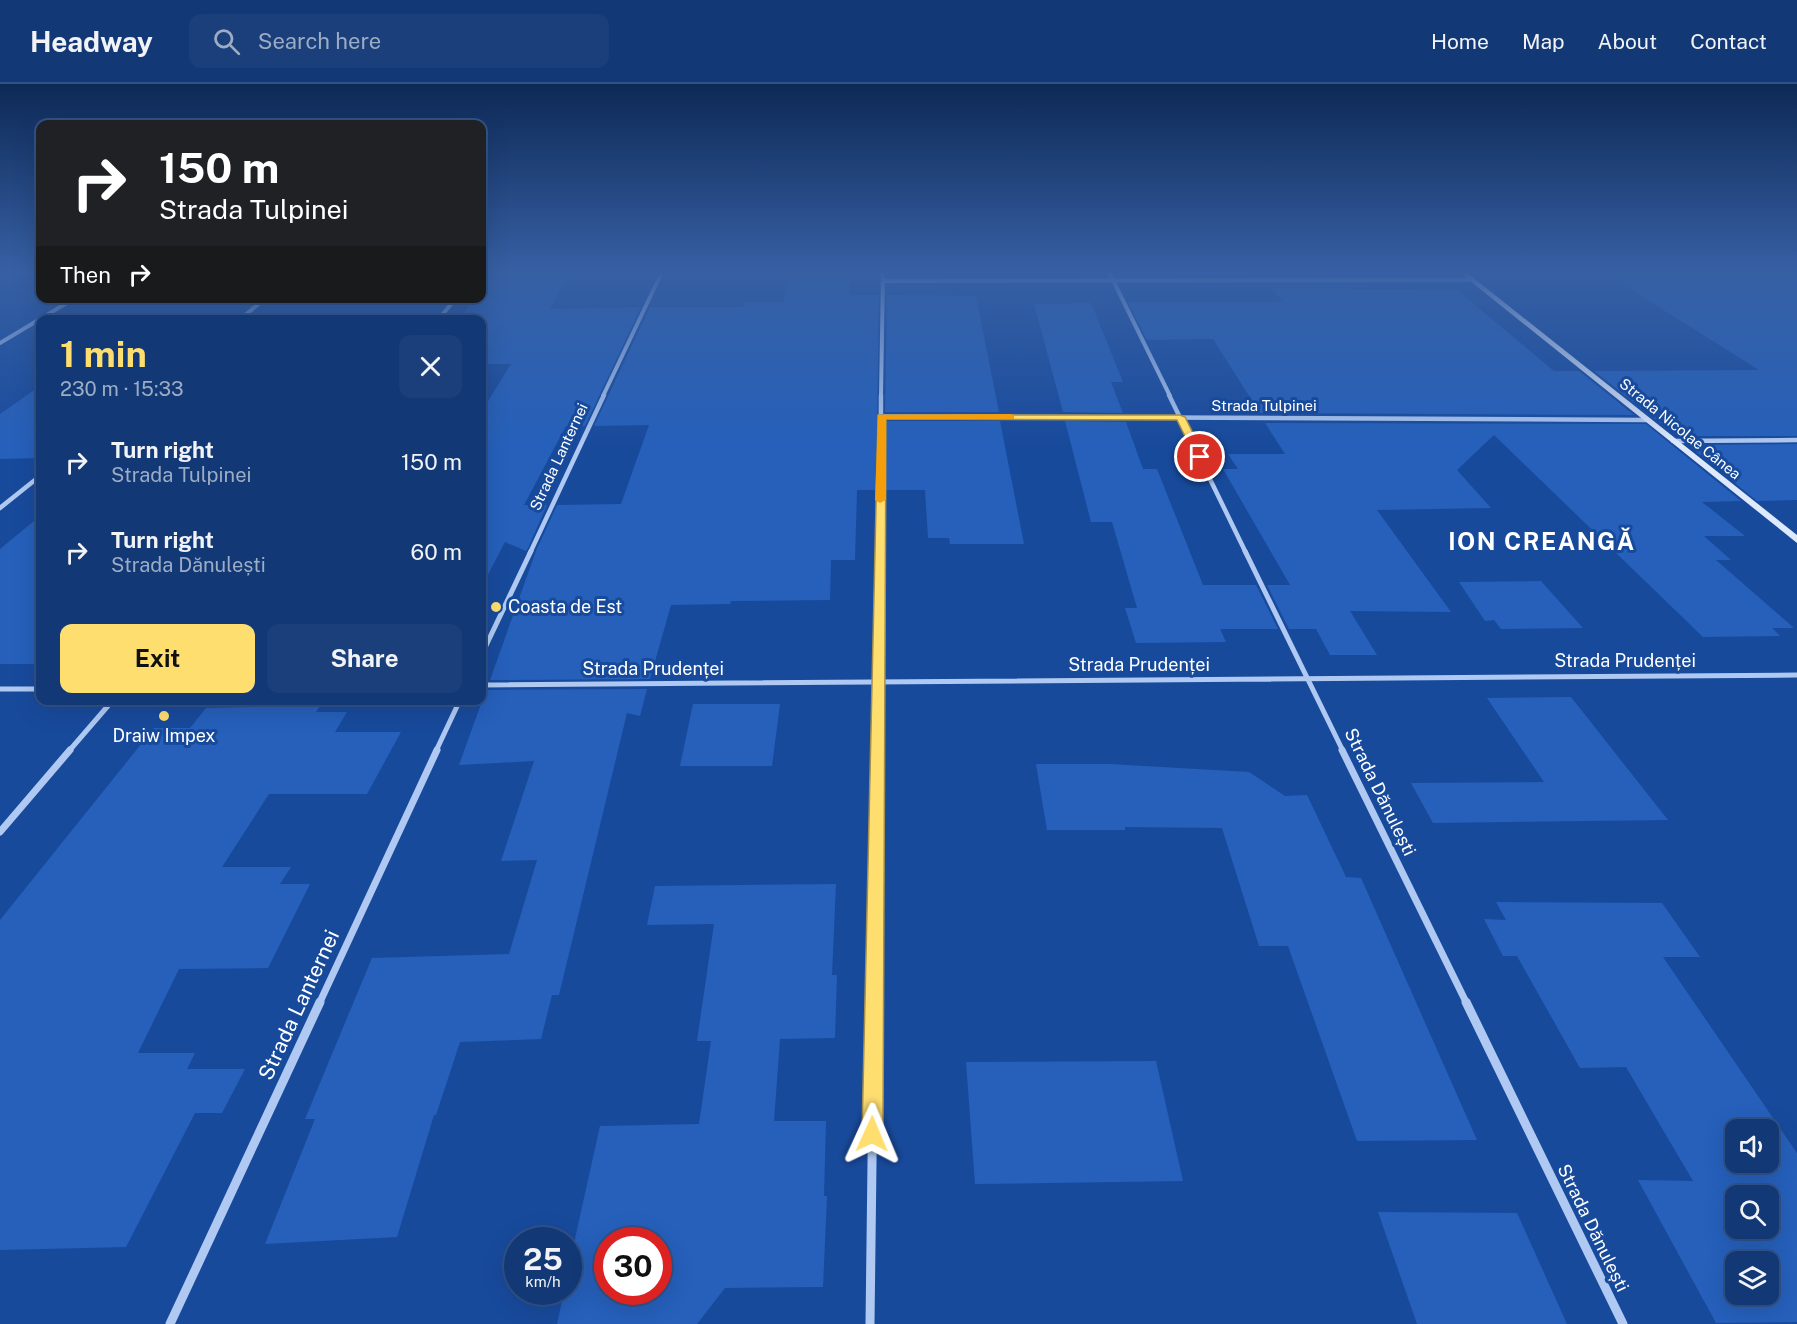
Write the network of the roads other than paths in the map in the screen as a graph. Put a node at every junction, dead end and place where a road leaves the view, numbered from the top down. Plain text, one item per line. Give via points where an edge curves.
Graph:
1 (22, 330) edge
2 (635, 330) edge
3 (882, 330) edge
4 (1137, 330) edge
5 (1534, 330) edge
6 (0, 343) edge
7 (881, 417) junction
8 (1180, 417) junction
9 (1646, 420) junction
10 (1797, 440) edge
11 (1673, 441) junction
12 (36, 479) edge
13 (0, 508) edge
14 (1797, 540) edge
15 (486, 646) edge
16 (1797, 675) edge
17 (1308, 678) junction
18 (878, 682) junction
19 (486, 685) edge
20 (0, 689) edge
21 (36, 689) edge
22 (109, 705) edge
23 (458, 705) edge
24 (0, 832) edge
25 (170, 1324) edge
26 (870, 1324) edge
27 (1623, 1324) edge

1 - 6 street
2 - 15 street, Strada Lanternei
3 - 7 street
4 - 8 street, Strada Dănulești
5 - 9 street, Strada Nicolae Cânea
7 - 8 street, Strada Tulpinei
7 - 18 street
8 - 9 street, Strada Tulpinei
8 - 17 street, Strada Dănulești
9 - 11 street, Strada Nicolae Cânea
10 - 11 street
11 - 14 street, Strada Nicolae Cânea
12 - 13 street
16 - 17 street, Strada Prudenței
17 - 18 street, Strada Prudenței
17 - 27 street, Strada Dănulești
18 - 19 street, Strada Prudenței
18 - 26 street
20 - 21 street
22 - 24 street
23 - 25 street, Strada Lanternei

